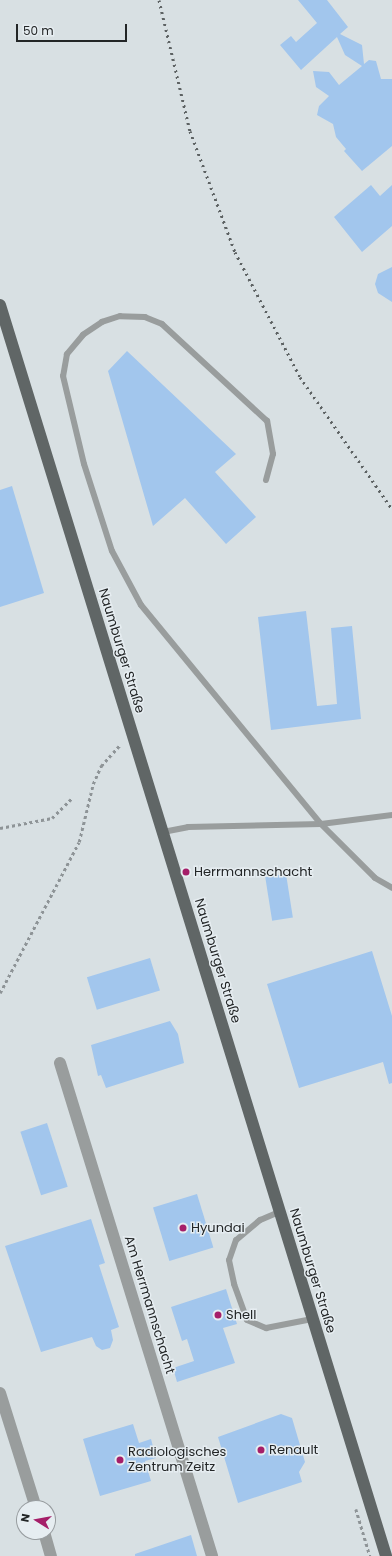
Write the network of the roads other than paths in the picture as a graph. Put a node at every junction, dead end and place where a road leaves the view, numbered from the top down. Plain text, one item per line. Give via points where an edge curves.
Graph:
1 (0, 305) edge
2 (266, 480) dead end
3 (392, 815) edge
4 (321, 824) junction
5 (163, 832) junction
6 (392, 888) edge
7 (60, 1063) dead end
8 (279, 1212) junction
9 (312, 1318) junction
10 (0, 1393) edge
11 (33, 1500) edge
12 (46, 1540) edge
13 (51, 1556) edge
14 (212, 1556) edge
15 (386, 1556) edge

1 - 5 main road, Naumburger Straße
2 - 4 lane via 273,454 267,421 162,324 145,317 120,316 83,335 67,354 63,376 67,405 116,558 161,631
3 - 4 lane
4 - 5 lane via 188,827
4 - 6 lane via 375,878
5 - 8 main road, Naumburger Straße
7 - 14 street, Am Herrmannschacht
8 - 9 main road, Naumburger Straße
8 - 9 lane via 260,1220 236,1240 229,1260 247,1320 266,1328
9 - 15 main road, Naumburger Straße
10 - 11 street
12 - 13 street

